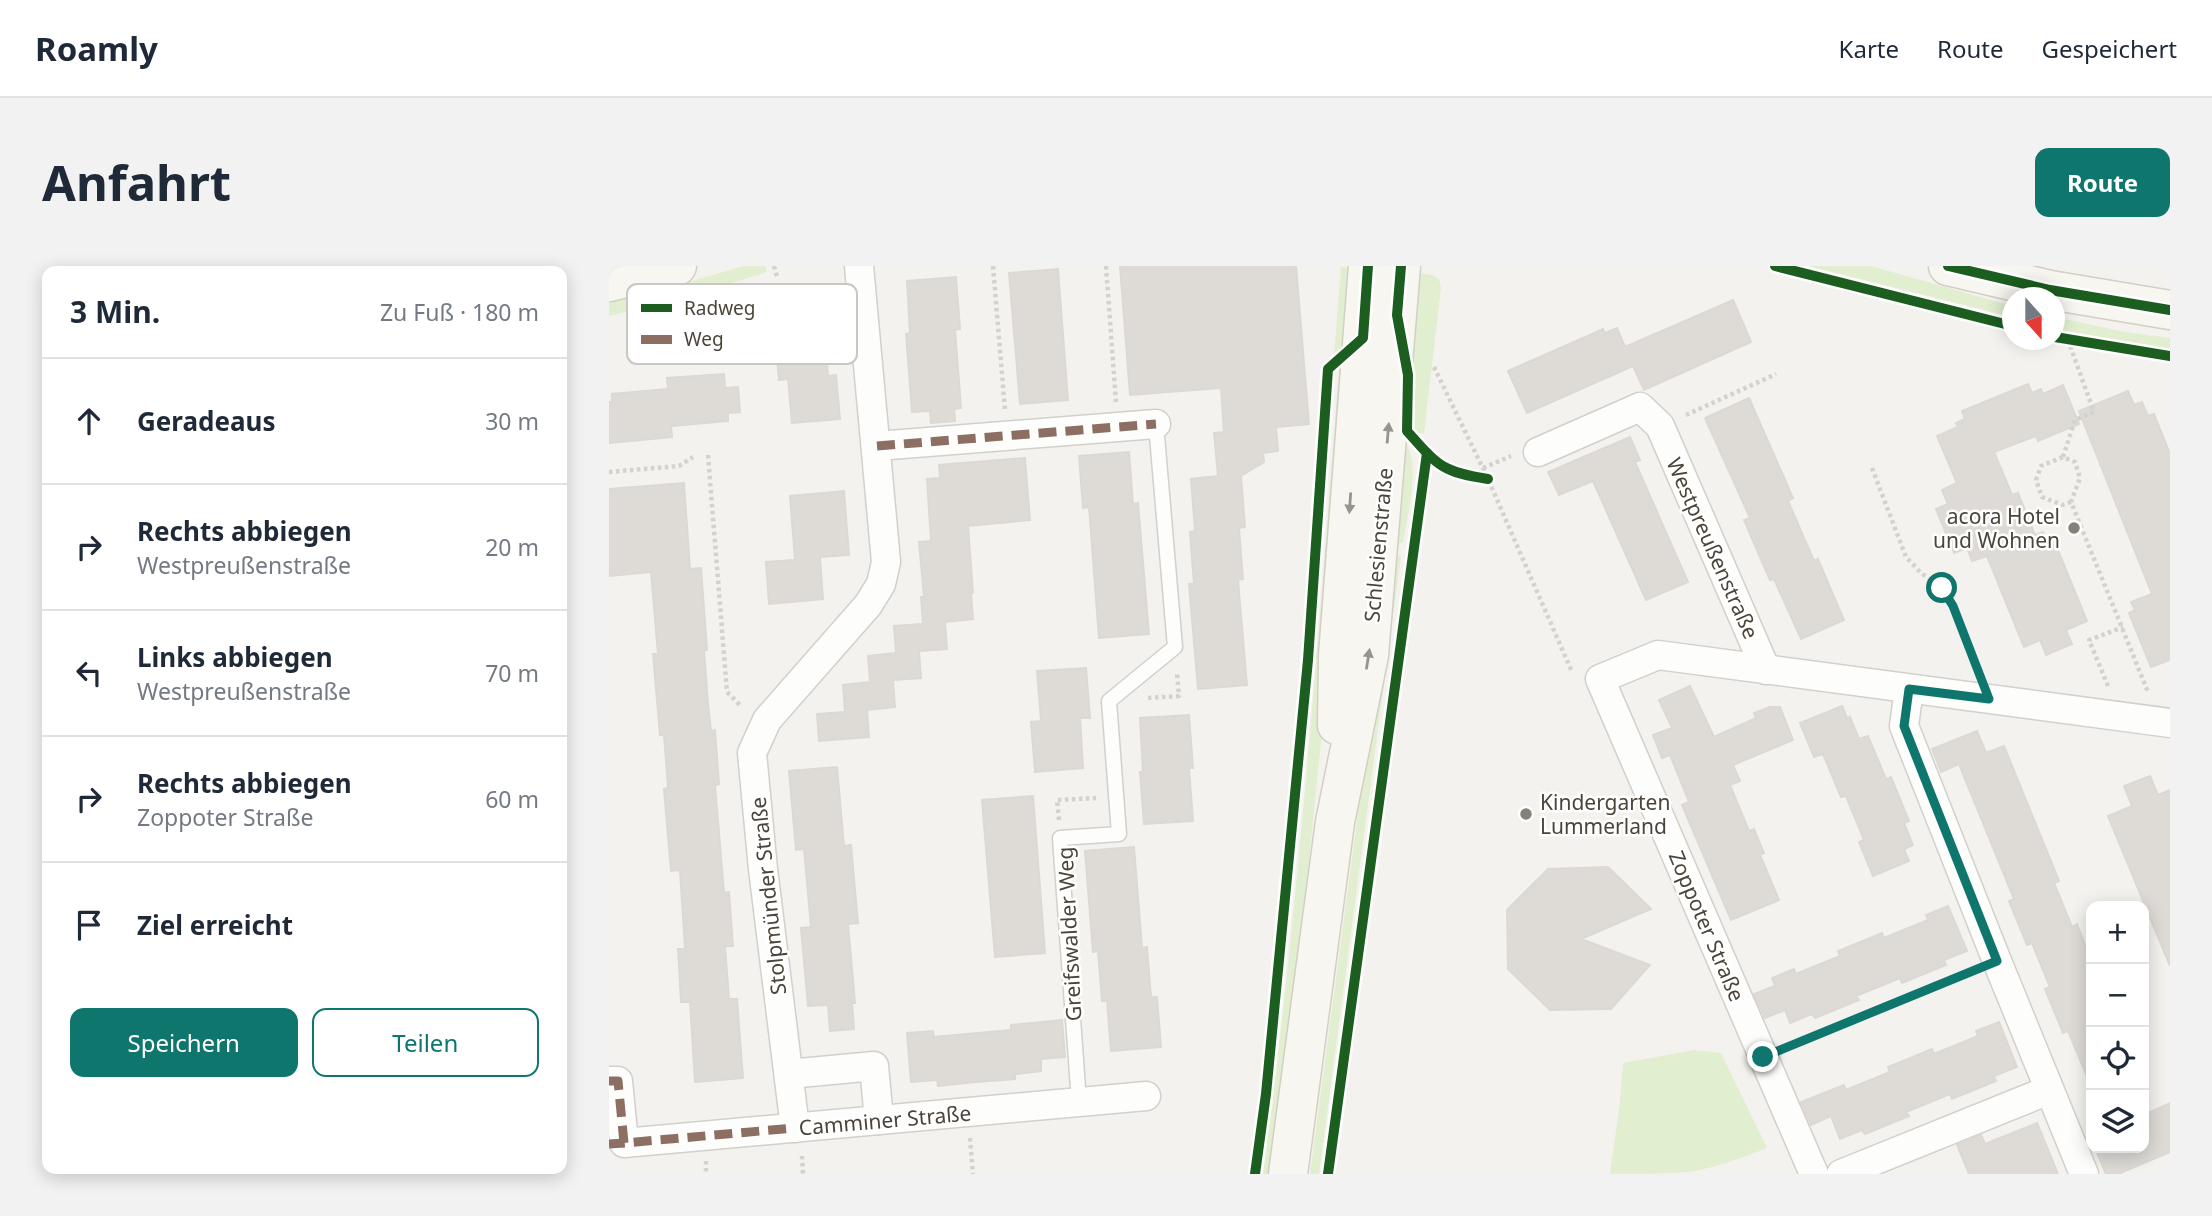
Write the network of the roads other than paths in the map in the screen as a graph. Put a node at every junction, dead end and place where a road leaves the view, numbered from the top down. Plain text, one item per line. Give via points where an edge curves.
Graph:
1 (677, 266) edge
2 (859, 266) edge
3 (1369, 266) edge
4 (1401, 266) edge
5 (1948, 266) edge
6 (609, 282) edge
7 (2170, 310) edge
8 (1156, 424) joint
9 (877, 446) junction
10 (1538, 452) dead end
11 (1766, 670) junction
12 (1600, 680) joint
13 (1909, 689) junction
14 (2165, 722) edge
15 (1335, 822) junction
16 (789, 1074) junction
17 (609, 1082) edge
18 (2049, 1090) junction
19 (1146, 1096) dead end
20 (1079, 1102) junction
21 (879, 1120) junction
22 (795, 1128) junction
23 (616, 1143) edge
24 (1288, 1174) edge
25 (1814, 1174) edge
26 (1840, 1174) edge
27 (2084, 1174) edge

1 - 6 street
2 - 9 street, Stolpmünder Straße
3 -> 15 street, Schlesienstraße via 1338,656
15 -> 4 street, Schlesienstraße via 1369,655
5 - 7 street via 2050,290
8 - 9 street, Greifswalder Weg
8 - 20 lane, Greifswalder Weg via 1175,647 1109,701 1119,834 1060,838
9 - 16 street, Stolpmünder Straße via 886,562 881,584 768,720 752,753
10 - 11 street, Westpreußenstraße via 1640,407 1660,426
11 - 12 street, Westpreußenstraße via 1658,655
11 - 13 street, Westpreußenstraße
12 - 25 street, Zoppoter Straße
13 - 14 street, Westpreußenstraße
13 - 18 street via 1904,726
15 - 24 street, Schlesienstraße
16 - 21 street via 874,1066
16 - 22 street, Stolpmünder Straße
17 - 23 street, Camminer Straße via 618,1081
18 - 26 street
18 - 27 street
19 - 20 street, Camminer Straße
20 - 21 street, Camminer Straße
21 - 22 street, Camminer Straße
22 - 23 street, Camminer Straße

